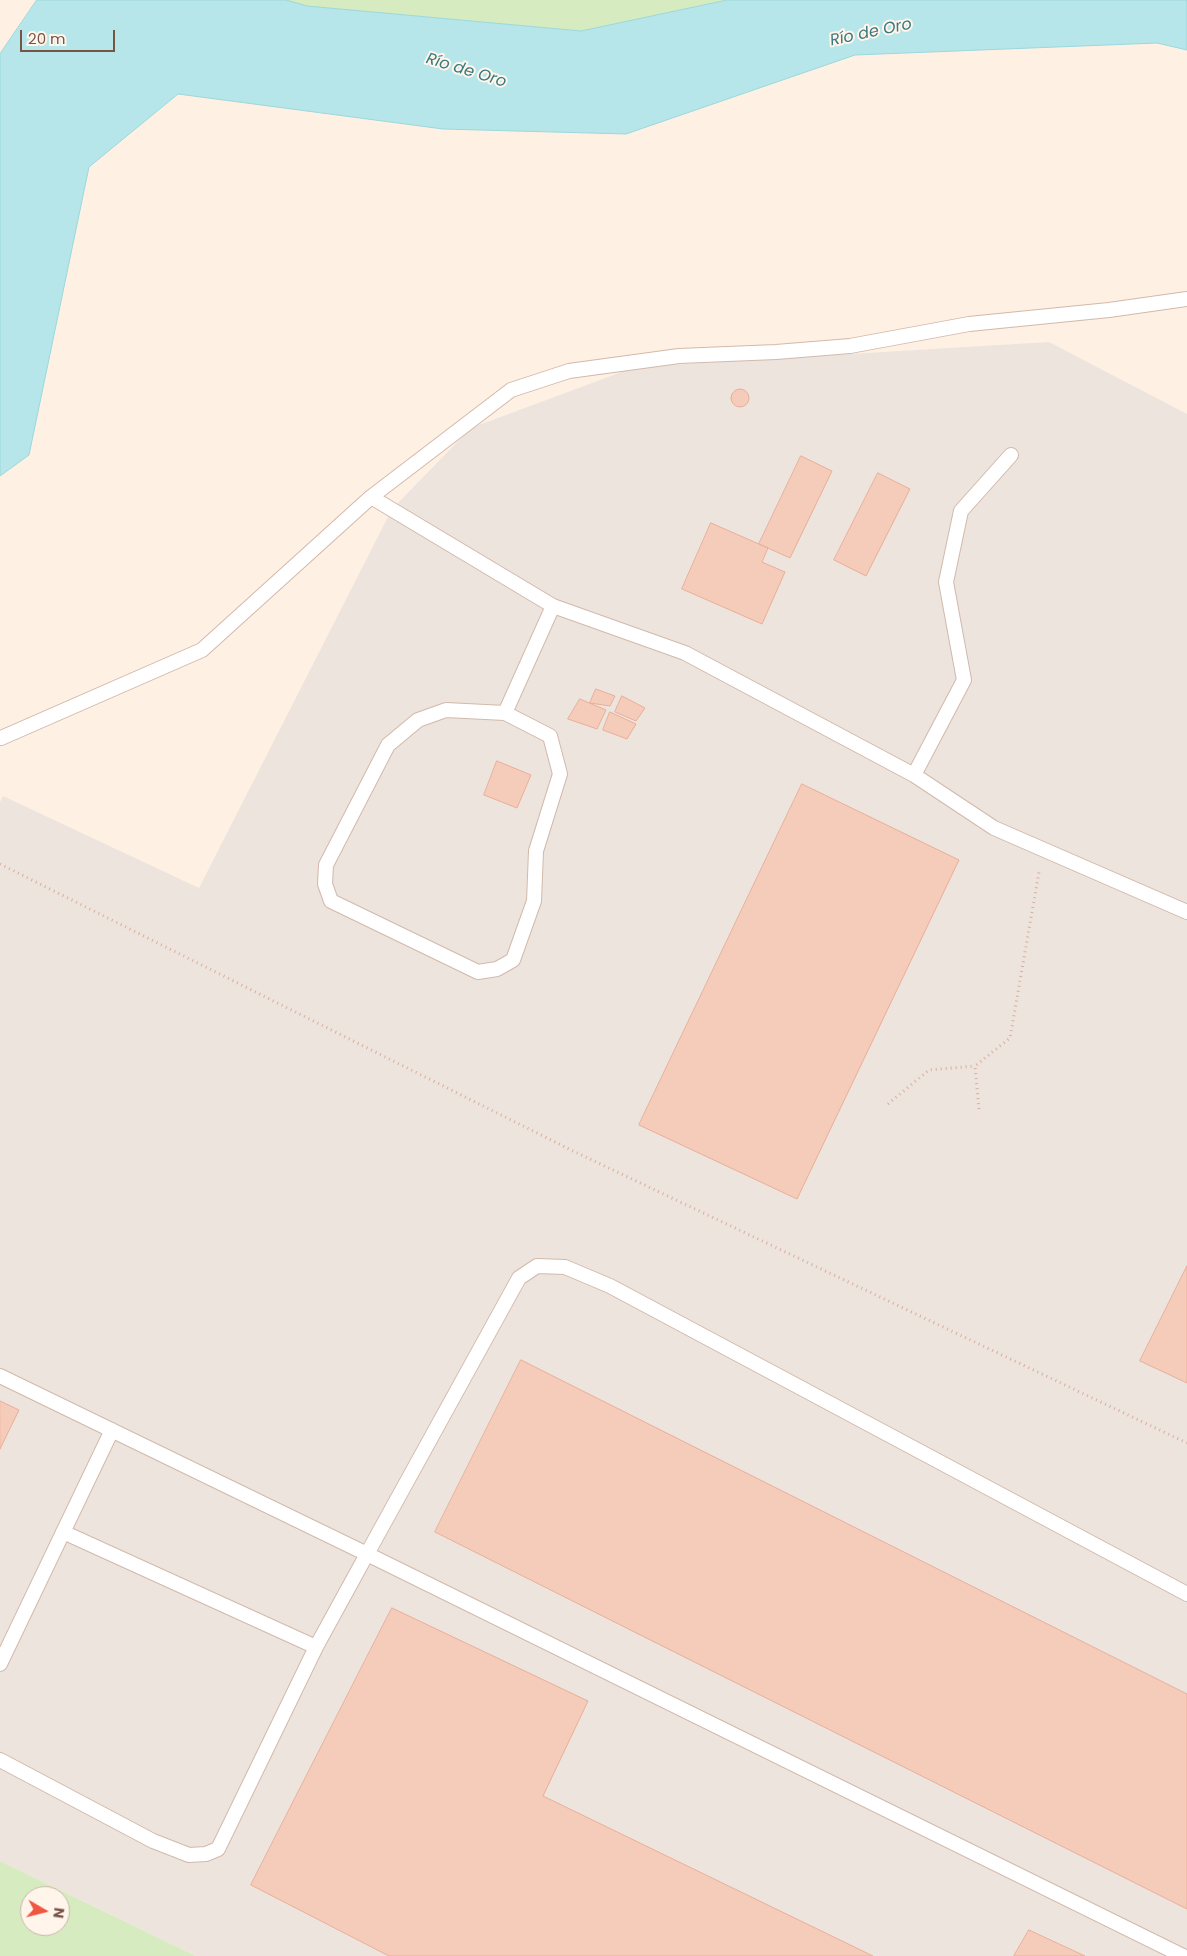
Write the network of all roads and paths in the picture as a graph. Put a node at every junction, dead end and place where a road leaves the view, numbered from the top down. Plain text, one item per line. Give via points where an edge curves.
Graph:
1 (1187, 299) edge
2 (1011, 456) dead end
3 (371, 497) junction
4 (553, 606) junction
5 (505, 713) junction
6 (1, 738) edge
7 (914, 775) junction
8 (1042, 849) junction
9 (0, 864) edge
10 (1187, 912) edge
11 (975, 1066) junction
12 (888, 1104) dead end
13 (979, 1109) dead end
14 (0, 1376) edge
15 (112, 1430) junction
16 (1187, 1443) edge
17 (63, 1532) junction
18 (367, 1554) junction
19 (1187, 1594) edge
20 (316, 1646) junction
21 (0, 1664) edge
22 (0, 1760) edge
23 (1183, 1956) edge

1 - 3 lane via 969,324 850,346 679,356 569,371 511,390
2 - 7 lane via 961,511 946,582 964,680
3 - 4 lane
3 - 6 lane via 202,650
4 - 5 lane
4 - 7 lane via 685,654
5 - 5 lane via 550,736 560,774 536,851 534,901 513,960 497,969 478,972 332,901 325,884 326,865 388,745 418,720 446,710
7 - 8 lane via 994,828
8 - 10 lane
8 - 11 path via 1010,1038
9 - 16 path via 570,1150
11 - 12 path via 928,1070
11 - 13 path
14 - 15 lane
15 - 17 lane
15 - 18 lane
17 - 20 lane
17 - 21 lane
18 - 19 lane via 519,1278 537,1266 565,1267 610,1286
18 - 20 lane
18 - 23 lane
20 - 22 lane via 218,1849 212,1852 189,1854 153,1841

